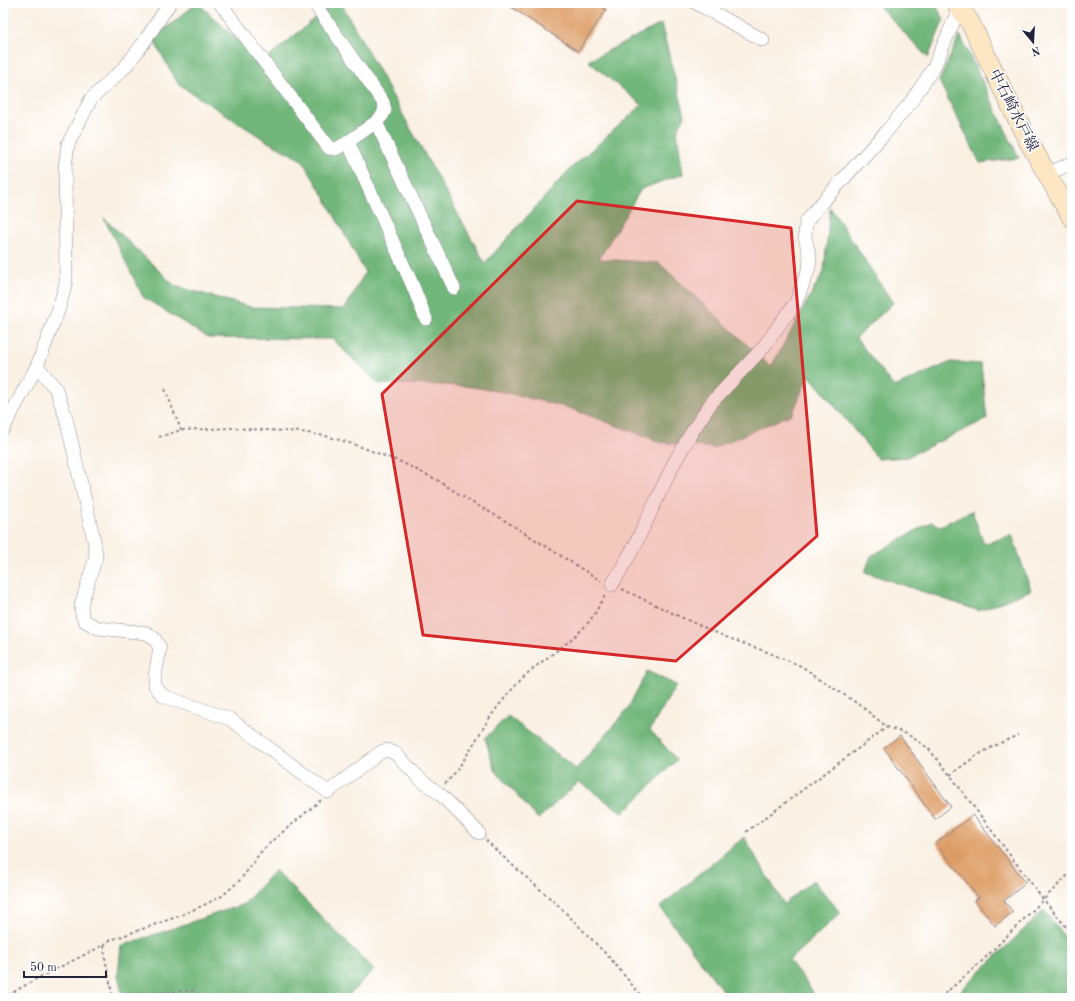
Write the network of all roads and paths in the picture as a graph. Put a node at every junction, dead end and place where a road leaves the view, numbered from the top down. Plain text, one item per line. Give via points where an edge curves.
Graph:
1 (170, 3) edge
2 (220, 3) edge
3 (314, 3) edge
4 (696, 3) edge
5 (958, 5) edge
6 (763, 40) dead end
7 (376, 122) junction
8 (348, 142) junction
9 (1072, 163) edge
10 (1047, 174) junction
11 (1072, 218) edge
12 (454, 288) dead end
13 (426, 319) dead end
14 (37, 366) junction
15 (166, 389) dead end
16 (3, 429) edge
17 (181, 430) junction
18 (159, 437) dead end
19 (612, 585) junction
20 (887, 727) junction
21 (1018, 735) dead end
22 (950, 775) junction
23 (436, 791) junction
24 (328, 792) junction
25 (746, 832) dead end
26 (479, 833) joint
27 (1072, 871) edge
28 (1044, 900) junction
29 (1072, 934) edge
30 (104, 945) junction
31 (113, 996) edge
32 (3, 998) edge
33 (201, 998) edge
34 (643, 998) edge
35 (940, 998) edge

1 - 14 street via 125,67 91,99 68,144 65,167 66,283
2 - 8 street via 329,148 336,149
3 - 7 street via 383,102 385,110
4 - 6 street
5 - 10 main road, 中石崎水戸線 via 970,22 1026,137
5 - 19 street via 956,16 934,67 911,102 806,222 809,268 796,302 762,349 711,403 673,465 635,545
7 - 8 street
7 - 12 street
8 - 13 street
9 - 10 street
10 - 11 main road, 中石崎水戸線
14 - 16 street
14 - 24 street via 56,389 66,418 94,540 96,557 81,605 85,621 98,628 147,632 160,648 155,676 156,686 163,696 230,719
15 - 17 path
17 - 18 path
17 - 19 path via 231,428 302,432 326,436 382,454 437,480 604,583
19 - 20 path via 706,629 801,666 861,706
19 - 23 path via 586,625 529,672 502,700 456,772
20 - 22 path via 907,734 928,748
20 - 25 path
21 - 22 path via 976,756
22 - 28 path
23 - 24 street via 421,780 396,754 387,750 380,752
23 - 26 street
24 - 30 path via 272,841 239,881 222,896 179,916 108,941
26 - 34 path via 561,908 609,957
27 - 28 path
28 - 29 path
28 - 35 path
30 - 31 path
30 - 32 path
31 - 33 path via 193,991

